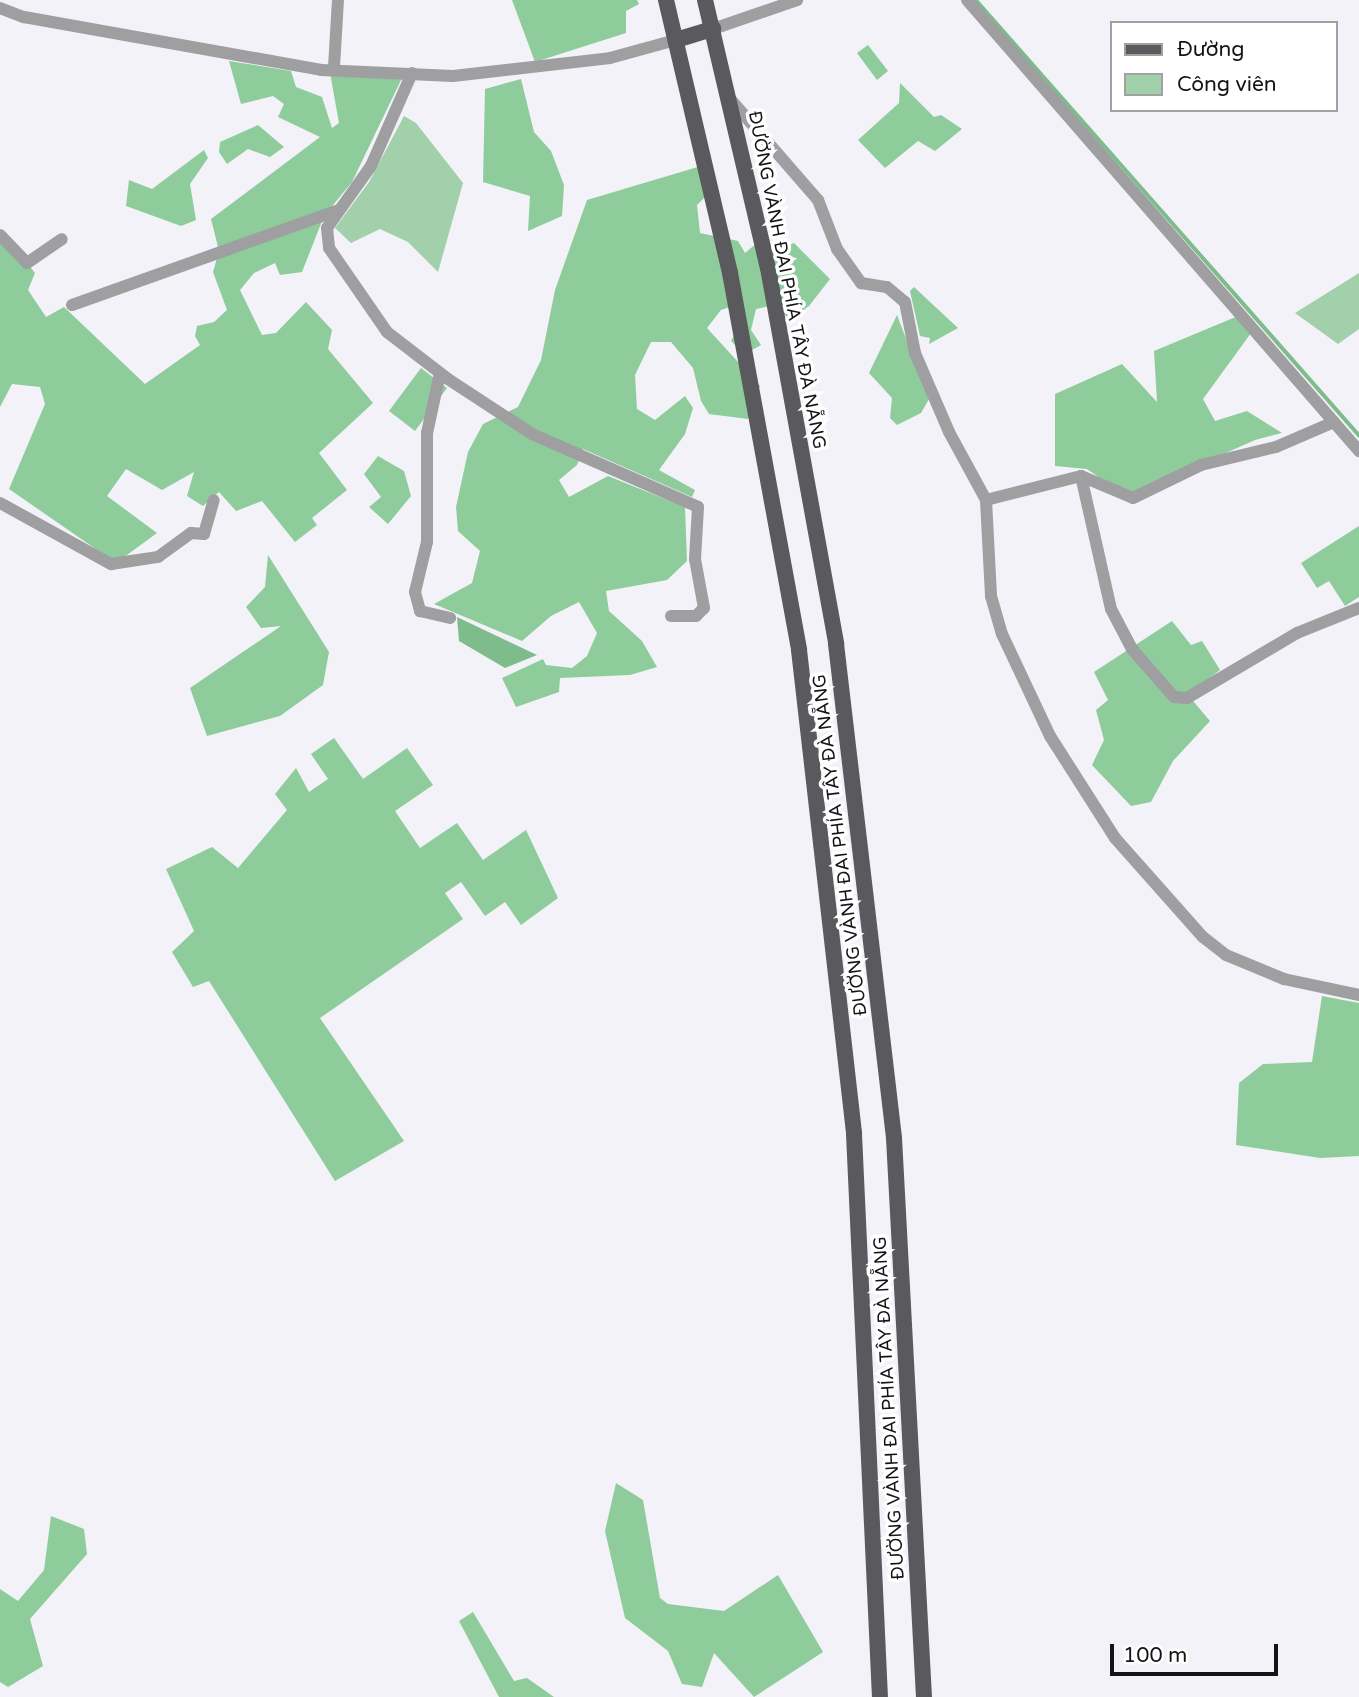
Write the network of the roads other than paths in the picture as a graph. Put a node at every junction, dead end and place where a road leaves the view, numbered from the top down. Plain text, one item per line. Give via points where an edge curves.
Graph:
1 (338, 0) edge
2 (666, 0) edge
3 (705, 0) edge
4 (797, 0) edge
5 (967, 0) edge
6 (0, 8) edge
7 (713, 29) junction
8 (676, 40) junction
9 (334, 68) junction
10 (412, 73) junction
11 (731, 100) junction
12 (339, 210) junction
13 (0, 235) edge
14 (62, 239) dead end
15 (72, 304) dead end
16 (440, 373) junction
17 (1334, 422) junction
18 (1359, 451) edge
19 (1081, 476) junction
20 (214, 500) dead end
21 (986, 500) junction
22 (0, 503) edge
23 (1359, 607) edge
24 (671, 616) dead end
25 (450, 618) dead end
26 (1359, 995) edge
27 (880, 1697) edge
28 (924, 1697) edge

1 - 9 street
2 - 8 main road, ĐƯỜNG VÀNH ĐAI PHÍA TÂY ĐÀ NẴNG
3 - 7 main road, ĐƯỜNG VÀNH ĐAI PHÍA TÂY ĐÀ NẴNG
4 - 7 street
5 - 17 street
6 - 9 street via 24,17 146,39 321,70
7 - 8 main road
7 - 11 main road, ĐƯỜNG VÀNH ĐAI PHÍA TÂY ĐÀ NẴNG
8 - 10 street via 610,58 453,76
8 - 27 main road, ĐƯỜNG VÀNH ĐAI PHÍA TÂY ĐÀ NẴNG via 730,273 799,650 854,1134
9 - 10 street
10 - 12 street via 371,166
11 - 21 street via 818,200 837,249 862,283 887,287 905,302 915,352 949,432
11 - 28 main road, ĐƯỜNG VÀNH ĐAI PHÍA TÂY ĐÀ NẴNG via 768,268 836,644 894,1138
12 - 15 street
12 - 16 street via 327,228 329,248 387,332
13 - 14 street via 27,263
16 - 24 street via 533,434 698,507 695,559 704,608 696,616
16 - 25 street via 427,433 427,542 415,592 420,611
17 - 18 street
17 - 19 street via 1276,447 1201,465 1133,498
19 - 21 street
19 - 23 street via 1111,609 1132,649 1174,697 1187,698 1297,633
20 - 22 street via 204,534 191,533 158,556 111,564
21 - 26 street via 991,596 1002,634 1050,736 1115,838 1203,937 1226,955 1284,979

